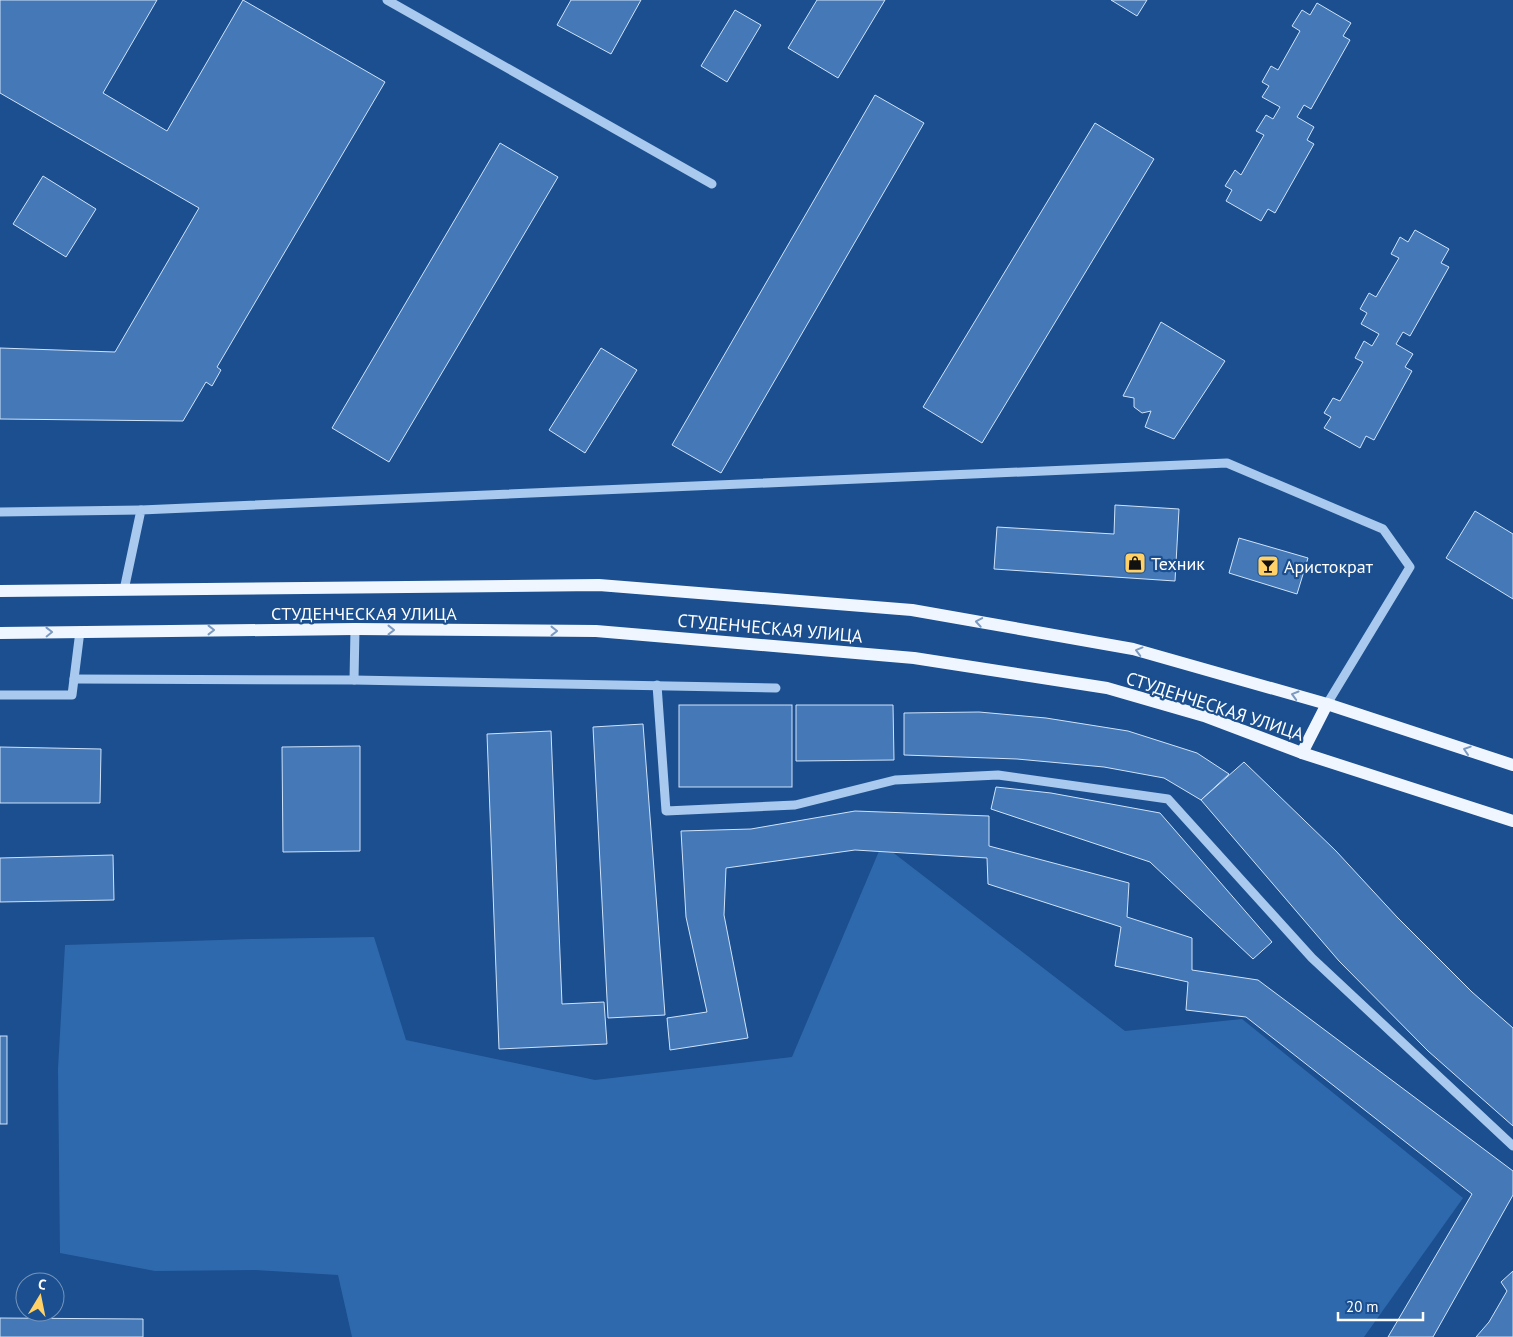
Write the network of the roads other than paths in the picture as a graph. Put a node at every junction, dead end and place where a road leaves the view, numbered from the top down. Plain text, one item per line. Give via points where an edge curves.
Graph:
1 (387, 0) edge
2 (712, 184) dead end
3 (140, 510) junction
4 (0, 512) edge
5 (124, 590) junction
6 (0, 591) edge
7 (355, 629) junction
8 (80, 631) junction
9 (0, 633) edge
10 (74, 679) junction
11 (354, 680) junction
12 (657, 685) junction
13 (776, 688) dead end
14 (0, 695) edge
15 (1328, 704) junction
16 (1302, 753) junction
17 (1513, 765) edge
18 (1512, 821) edge
19 (1513, 1146) edge

1 - 2 street
3 - 4 street
3 - 5 street
3 - 15 street via 1227,463 1383,529 1410,567
5 - 6 main road, СТУДЕНЧЕСКАЯ УЛИЦА
15 -> 5 main road, СТУДЕНЧЕСКАЯ УЛИЦА via 1133,649 912,610 599,585
8 -> 7 main road, СТУДЕНЧЕСКАЯ УЛИЦА
7 - 11 street
7 -> 16 main road, СТУДЕНЧЕСКАЯ УЛИЦА via 596,631 914,658 1107,688 1204,716
9 -> 8 main road, СТУДЕНЧЕСКАЯ УЛИЦА
8 - 10 street
10 - 11 street
10 - 14 street via 72,695
11 - 12 street
12 - 13 street
12 - 19 street via 666,812 795,805 895,780 998,775 1168,799 1312,958
15 - 16 main road
17 -> 15 main road, СТУДЕНЧЕСКАЯ УЛИЦА
16 - 18 main road, СТУДЕНЧЕСКАЯ УЛИЦА

